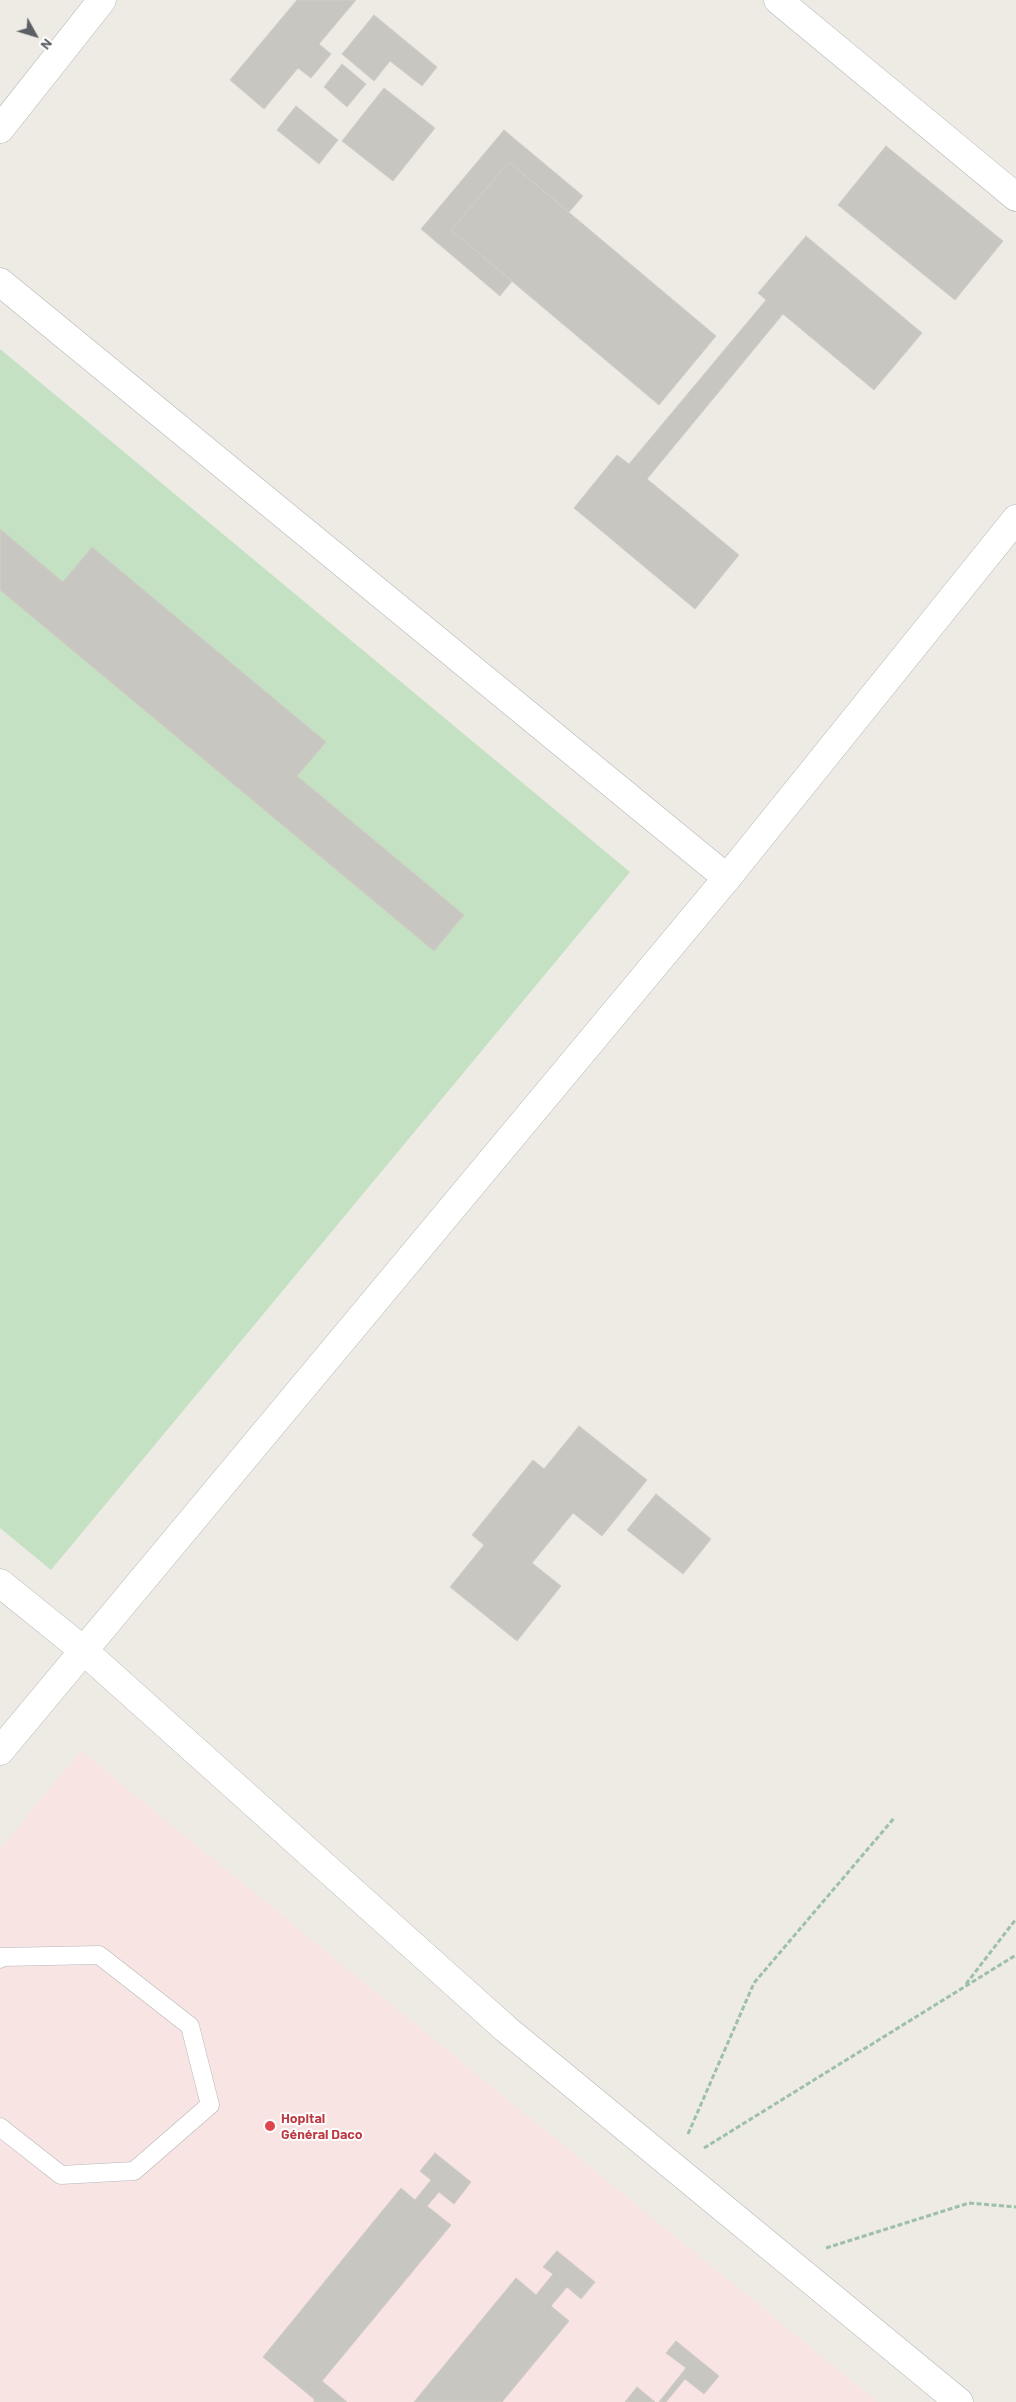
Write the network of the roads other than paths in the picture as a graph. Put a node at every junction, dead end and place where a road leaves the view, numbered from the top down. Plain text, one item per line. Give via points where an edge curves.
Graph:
1 (102, 0) edge
2 (778, 0) edge
3 (0, 129) edge
4 (1016, 197) edge
5 (0, 282) edge
6 (1016, 519) edge
7 (726, 878) junction
8 (0, 1583) edge
9 (83, 1650) junction
10 (0, 1751) edge
11 (0, 1959) edge
12 (0, 2127) edge
13 (959, 2402) edge

1 - 3 street
2 - 4 street
5 - 7 street
6 - 7 street
7 - 9 street
8 - 9 street
9 - 10 street
9 - 13 street via 506,2029
11 - 12 lane via 99,1955 190,2026 210,2105 134,2171 61,2175

